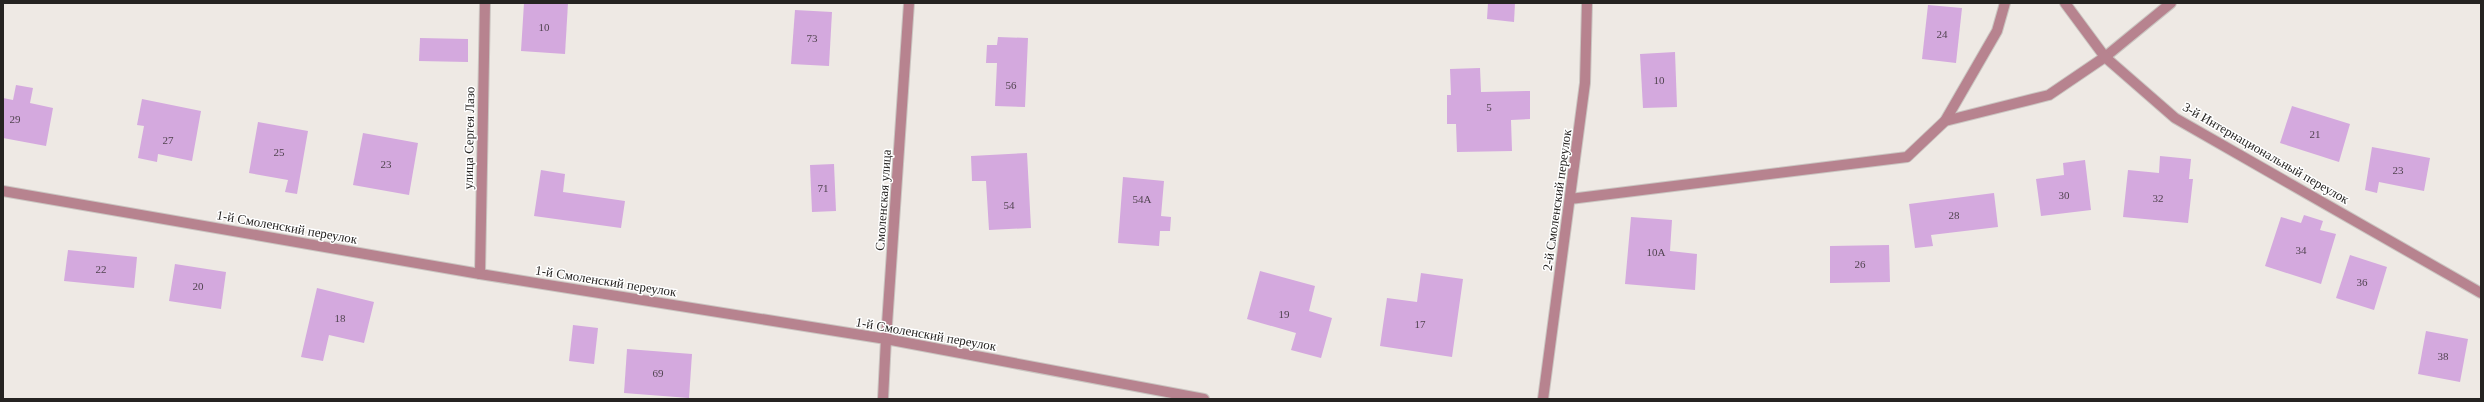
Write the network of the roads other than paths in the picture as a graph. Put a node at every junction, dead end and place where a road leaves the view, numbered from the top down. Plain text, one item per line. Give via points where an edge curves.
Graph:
1 (485, 3) edge
2 (909, 3) edge
3 (1586, 3) edge
4 (2005, 3) edge
5 (2066, 3) edge
6 (2171, 3) edge
7 (2105, 57) junction
8 (1945, 121) junction
9 (3, 190) edge
10 (1570, 199) junction
11 (480, 274) junction
12 (2481, 293) edge
13 (886, 339) junction
14 (883, 399) edge
15 (1204, 399) edge
16 (1543, 399) edge

1 - 11 street, улица Сергея Лазо
2 - 13 street, Смоленская улица
3 - 10 street, 2-й Смоленский переулок via 1585,83
4 - 8 street via 1997,31
5 - 7 street, 3-й Интернациональный переулок
6 - 7 street
7 - 8 street via 2049,95
7 - 12 street, 3-й Интернациональный переулок via 2175,118
8 - 10 street via 1907,157
9 - 11 street, 1-й Смоленский переулок
10 - 16 street, 2-й Смоленский переулок
11 - 13 street, 1-й Смоленский переулок
13 - 14 street, Смоленская улица
13 - 15 street, 1-й Смоленский переулок

